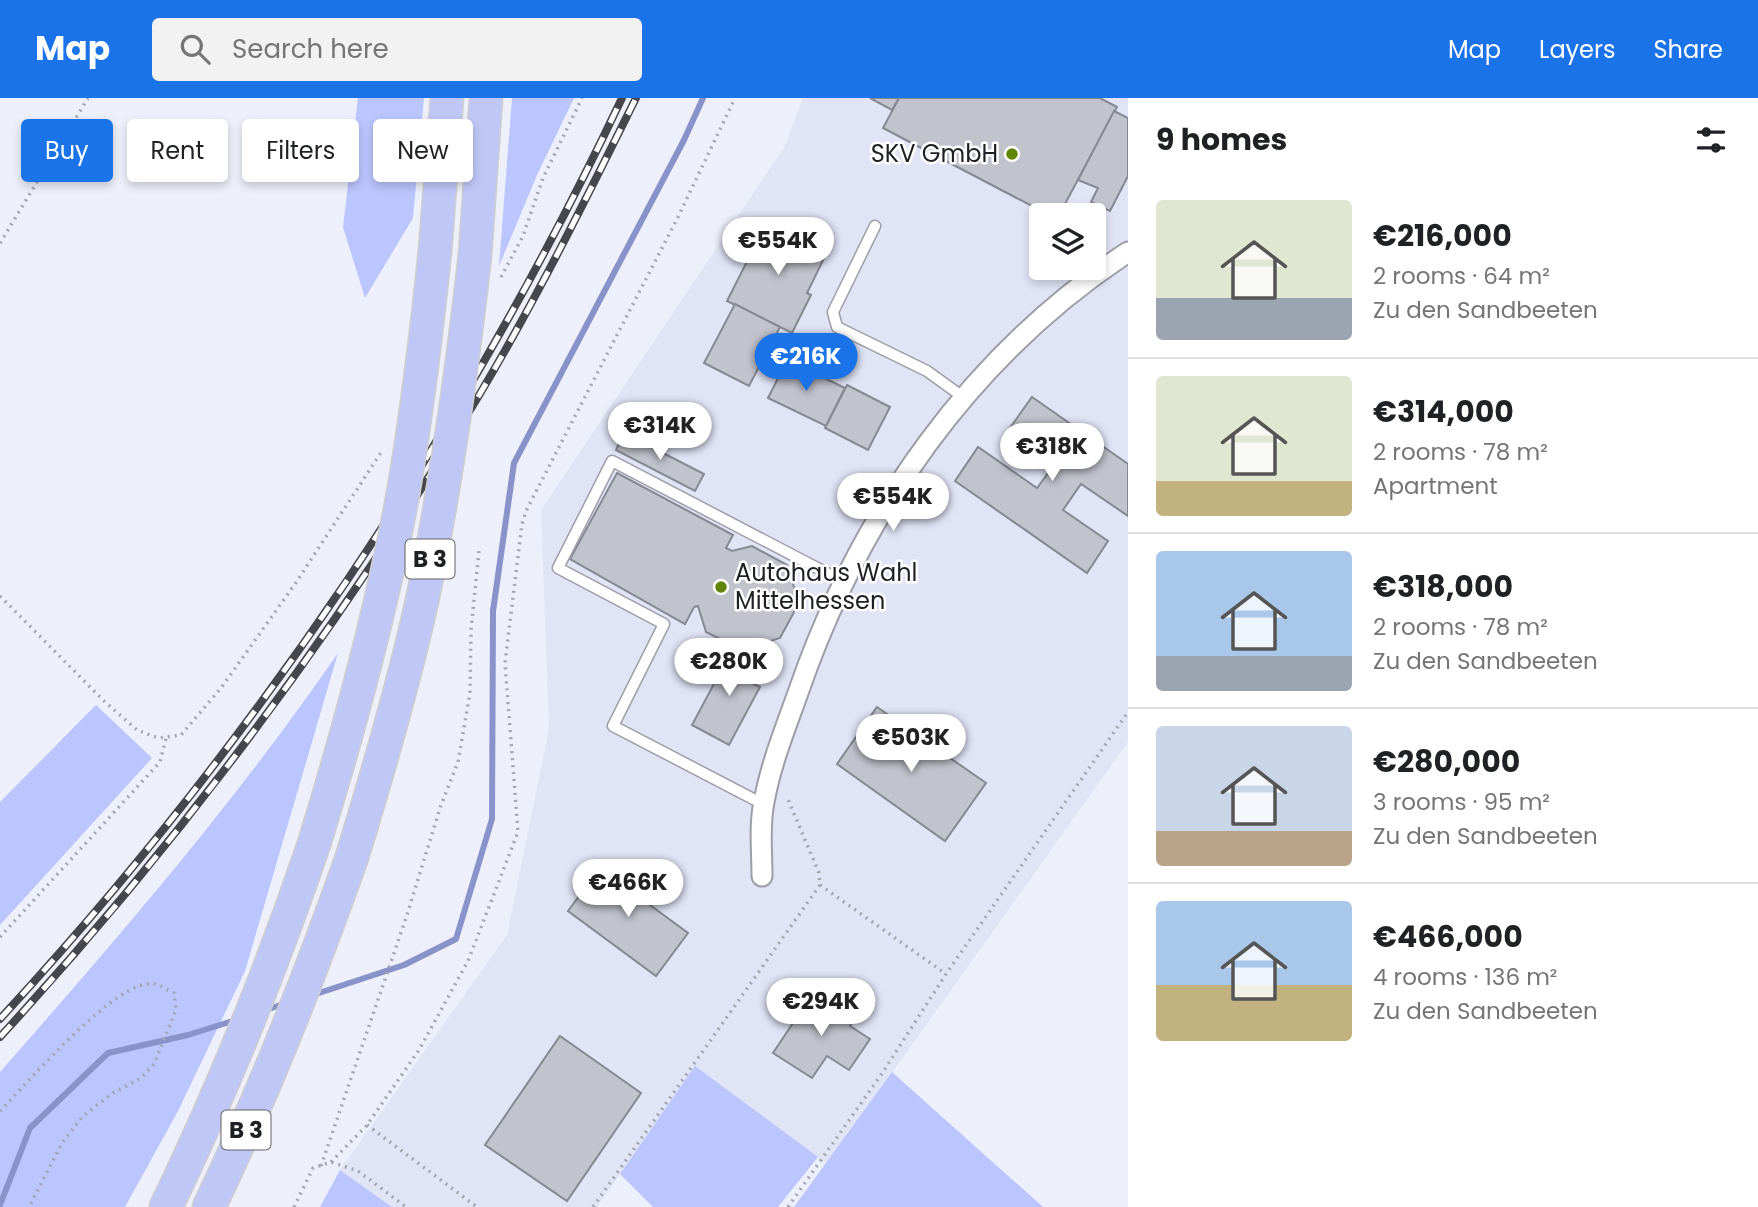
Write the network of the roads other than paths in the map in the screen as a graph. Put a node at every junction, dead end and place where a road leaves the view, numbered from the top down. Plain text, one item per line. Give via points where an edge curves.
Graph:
1 (447, 98) edge
2 (486, 98) edge
3 (874, 226) dead end
4 (1128, 252) edge
5 (963, 397) junction
6 (844, 582) junction
7 (764, 804) junction
8 (762, 876) dead end
9 (166, 1207) edge
10 (209, 1207) edge

1 - 9 highway, B 3, bridge via 415,424 360,689 274,959
2 - 10 highway, B 3, bridge via 475,255 453,430 421,602 391,724 318,954 280,1052
3 - 5 lane via 833,312 838,327 927,371
4 - 5 street via 1053,307
5 - 6 street via 898,486
6 - 7 street via 809,660
6 - 7 lane via 612,461 558,568 664,624 614,726
7 - 8 street

